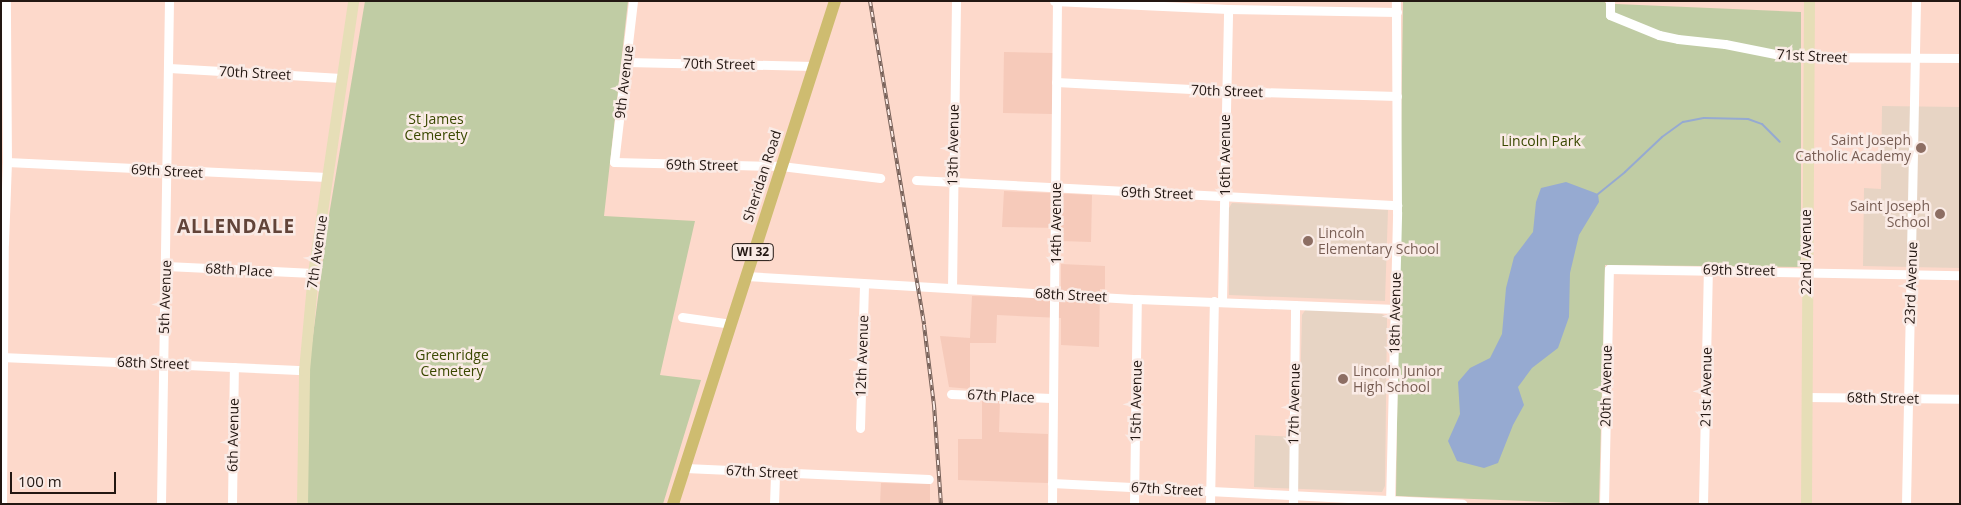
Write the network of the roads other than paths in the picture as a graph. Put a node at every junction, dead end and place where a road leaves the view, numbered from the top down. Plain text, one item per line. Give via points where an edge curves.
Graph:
1 (6, 1) edge
2 (170, 1) edge
3 (353, 1) edge
4 (633, 1) edge
5 (835, 1) edge
6 (956, 1) edge
7 (1056, 1) edge
8 (1396, 1) edge
9 (1610, 1) edge
10 (1809, 1) edge
11 (1916, 1) edge
12 (1214, 5) edge
13 (1243, 5) edge
14 (1228, 9) junction
15 (1397, 12) junction
16 (1808, 57) junction
17 (1916, 58) junction
18 (1960, 58) edge
19 (626, 62) junction
20 (813, 66) junction
21 (169, 68) junction
22 (340, 78) junction
23 (1056, 82) junction
24 (1225, 91) junction
25 (1398, 96) junction
26 (4, 133) edge
27 (7, 162) junction
28 (614, 162) joint
29 (781, 166) junction
30 (168, 171) junction
31 (327, 177) junction
32 (880, 178) dead end
33 (916, 180) dead end
34 (952, 183) junction
35 (1056, 189) junction
36 (1225, 196) junction
37 (1397, 205) junction
38 (2, 243) edge
39 (166, 266) junction
40 (1609, 269) joint
41 (1708, 270) junction
42 (1806, 271) junction
43 (312, 273) junction
44 (1912, 273) junction
45 (1960, 274) edge
46 (746, 276) junction
47 (864, 284) junction
48 (952, 288) junction
49 (1055, 294) junction
50 (1137, 298) junction
51 (1218, 301) junction
52 (1296, 305) junction
53 (1396, 308) junction
54 (682, 317) dead end
55 (732, 324) junction
56 (2, 357) edge
57 (163, 364) junction
58 (234, 367) junction
59 (304, 370) junction
60 (951, 394) dead end
61 (1807, 397) junction
62 (1051, 398) junction
63 (1907, 398) junction
64 (1960, 399) edge
65 (860, 428) dead end
66 (685, 468) junction
67 (775, 473) junction
68 (928, 479) dead end
69 (1052, 483) junction
70 (1134, 487) junction
71 (1210, 491) junction
72 (1293, 500) edge
73 (1390, 502) edge
74 (2, 504) edge
75 (161, 504) edge
76 (232, 504) edge
77 (302, 504) edge
78 (674, 504) edge
79 (774, 504) edge
80 (1052, 504) edge
81 (1134, 504) edge
82 (1210, 504) edge
83 (1462, 504) edge
84 (1604, 504) edge
85 (1703, 504) edge
86 (1806, 504) edge
87 (1906, 504) edge

1 - 26 street
2 - 21 street, 5th Avenue
3 - 22 street, 7th Avenue
4 - 19 street, 9th Avenue
5 - 20 main road, Sheridan Road / WI 32
6 - 34 street, 13th Avenue
7 - 12 street
7 - 23 street, 14th Avenue
8 - 15 street, 18th Avenue
9 - 16 street, 71st Street via 1610,14 1660,35 1784,56
10 - 16 street, 22nd Avenue
11 - 17 street, 23rd Avenue
12 - 14 street
13 - 14 street
13 - 15 street
14 - 24 street, 16th Avenue
15 - 25 street, 18th Avenue
16 - 17 street, 71st Street
16 - 42 street, 22nd Avenue
17 - 18 street, 71st Street
17 - 44 street, 23rd Avenue
19 - 20 street, 70th Street
19 - 28 street, 9th Avenue
20 - 29 main road, Sheridan Road / WI 32
21 - 22 street, 70th Street
21 - 30 street, 5th Avenue
22 - 31 street, 7th Avenue
23 - 24 street, 70th Street
23 - 35 street, 14th Avenue
24 - 25 street, 70th Street
24 - 36 street, 16th Avenue
25 - 37 street, 18th Avenue
26 - 27 street
27 - 30 street, 69th Street
27 - 38 street
28 - 29 street, 69th Street
29 - 32 street, 69th Street
29 - 46 main road, Sheridan Road / WI 32
30 - 31 street, 69th Street
30 - 39 street, 5th Avenue
31 - 43 street, 7th Avenue
33 - 34 street, 69th Street
34 - 35 street, 69th Street
34 - 48 street, 13th Avenue
35 - 36 street, 69th Street
35 - 49 street, 14th Avenue
36 - 37 street, 69th Street
36 - 51 street, 16th Avenue
37 - 53 street, 18th Avenue
38 - 56 street
39 - 43 street, 68th Place
39 - 57 street, 5th Avenue
40 - 41 street, 69th Street
40 - 84 street, 20th Avenue
41 - 42 street, 69th Street
41 - 85 street, 21st Avenue
42 - 44 street, 69th Street
42 - 61 street, 22nd Avenue
43 - 59 street, 7th Avenue
44 - 45 street, 69th Street
44 - 63 street, 23rd Avenue
46 - 47 street, 68th Street
46 - 55 main road, Sheridan Road / WI 32
47 - 48 street, 68th Street
47 - 65 street, 12th Avenue
48 - 49 street, 68th Street
49 - 50 street, 68th Street
49 - 62 street, 14th Avenue
50 - 51 street, 68th Street
50 - 70 street, 15th Avenue
51 - 52 street, 68th Street
51 - 71 street, 16th Avenue
52 - 53 street, 68th Street
52 - 72 street, 17th Avenue
53 - 73 street, 18th Avenue
54 - 55 street
55 - 66 main road, Sheridan Road / WI 32
56 - 57 street, 68th Street
56 - 74 street
57 - 58 street, 68th Street
57 - 75 street, 5th Avenue
58 - 59 street, 68th Street
58 - 76 street, 6th Avenue
59 - 77 street, 7th Avenue
60 - 62 street, 67th Place
61 - 63 street, 68th Street
61 - 86 street, 22nd Avenue
62 - 69 street, 14th Avenue
63 - 64 street, 68th Street
63 - 87 street, 23rd Avenue
66 - 67 street, 67th Street
66 - 78 main road, Sheridan Road / WI 32
67 - 68 street, 67th Street
67 - 79 street
69 - 70 street, 67th Street
69 - 80 street, 14th Avenue
70 - 71 street, 67th Street
70 - 81 street, 15th Avenue
71 - 72 street, 67th Street
71 - 82 street, 16th Avenue
72 - 73 street, 67th Street
73 - 83 street, 67th Street

